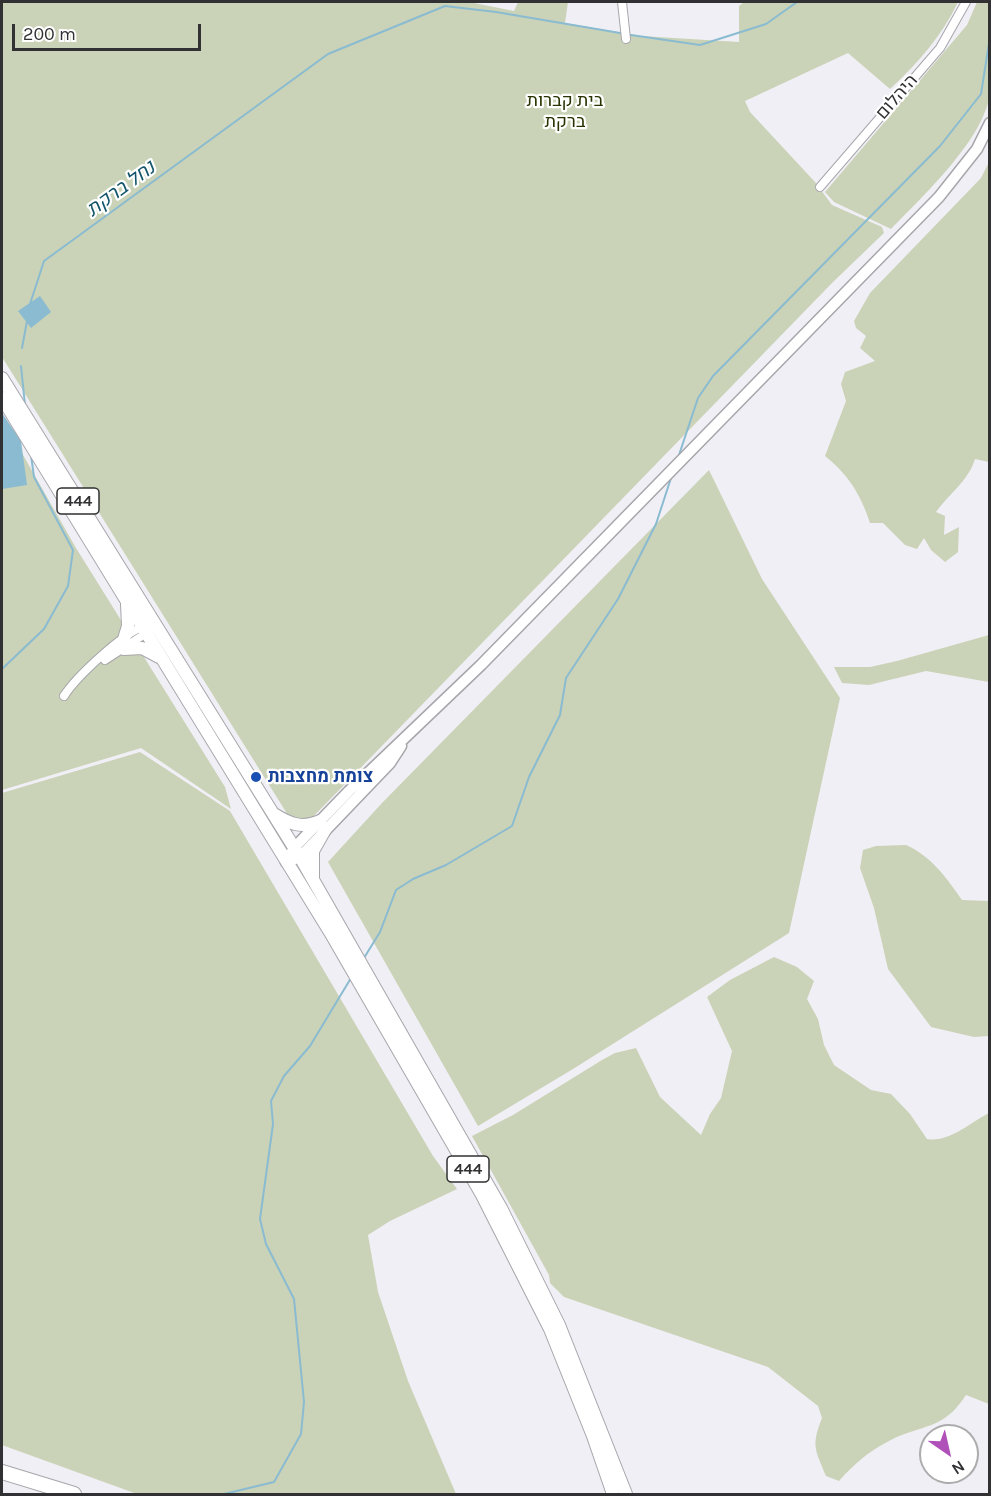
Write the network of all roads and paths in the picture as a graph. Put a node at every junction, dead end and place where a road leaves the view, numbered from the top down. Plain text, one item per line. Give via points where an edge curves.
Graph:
1 (622, 2) edge
2 (966, 2) edge
3 (626, 39) dead end
4 (990, 123) edge
5 (820, 187) dead end
6 (2, 378) edge
7 (2, 398) edge
8 (127, 603) junction
9 (156, 623) junction
10 (144, 630) junction
11 (124, 644) junction
12 (161, 658) junction
13 (64, 696) dead end
14 (272, 813) junction
15 (323, 825) junction
16 (297, 853) junction
17 (286, 862) junction
18 (314, 885) junction
19 (2, 1472) edge
20 (74, 1494) edge
21 (614, 1494) edge
22 (626, 1494) edge

1 - 3 street
2 - 5 street, היהלום via 940,48
4 - 15 main road via 977,149 939,197 407,738 383,757
6 - 9 main road, 444
7 - 8 main road, 444
8 - 10 main road, 444
8 - 11 main road
9 - 10 street
9 - 14 main road, 444
10 - 11 street
10 - 12 main road, 444
11 - 12 main road
11 - 13 street via 83,673
12 - 17 main road, 444
14 - 15 main road via 294,825
14 - 16 main road, 444
15 - 16 main road
15 - 18 main road via 314,851
16 - 17 main road
16 - 18 main road, 444
17 - 21 main road, 444 via 498,1223 554,1338
18 - 22 main road, 444 via 507,1219 559,1324
19 - 20 highway

